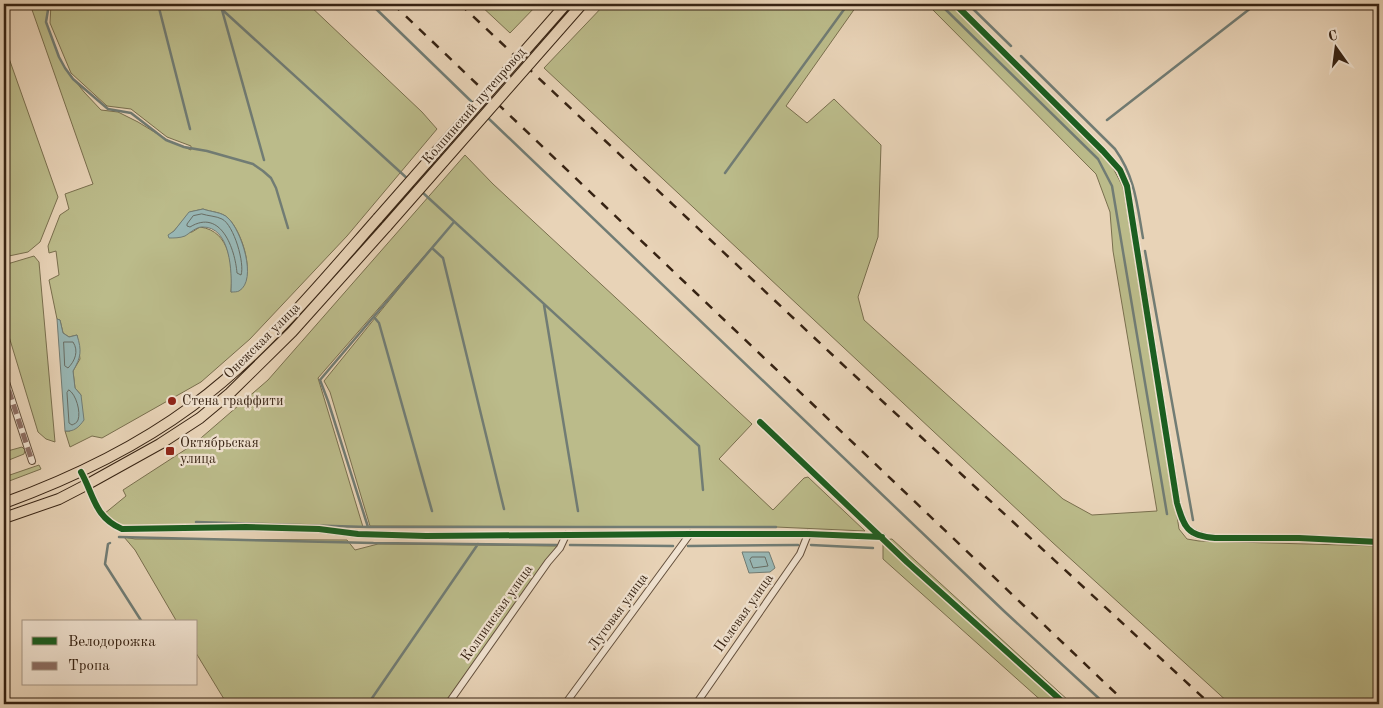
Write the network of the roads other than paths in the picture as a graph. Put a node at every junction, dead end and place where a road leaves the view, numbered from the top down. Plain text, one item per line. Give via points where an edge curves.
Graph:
1 (566, 4) edge
2 (582, 4) edge
3 (955, 4) edge
4 (378, 218) joint
5 (387, 226) joint
6 (4, 376) edge
7 (32, 461) dead end
8 (81, 472) junction
9 (88, 484) junction
10 (4, 503) edge
11 (4, 518) edge
12 (690, 534) junction
13 (808, 534) junction
14 (566, 535) junction
15 (882, 537) dead end
16 (1379, 542) edge
17 (448, 704) edge
18 (565, 704) edge
19 (696, 704) edge

1 - 4 main road, Колпинский путепровод, bridge
2 - 5 main road, Колпинский путепровод, bridge
3 - 16 street via 1103,151 1124,178 1177,502 1188,529 1202,537 1215,538
4 - 8 main road, Онежская улица via 284,324 219,385 140,440
5 - 9 main road, Онежская улица via 292,332 230,393 200,418 160,444
6 - 7 street
8 - 9 street
8 - 10 main road, Онежская улица
9 - 11 main road, Онежская улица via 58,499
9 - 14 street via 98,510 114,526 122,529 246,527 426,536
12 - 13 street
12 - 14 street
12 - 18 street, Луговая улица
13 - 15 street
13 - 19 street, Полевая улица via 800,554
14 - 17 street, Колпинская улица via 560,548

